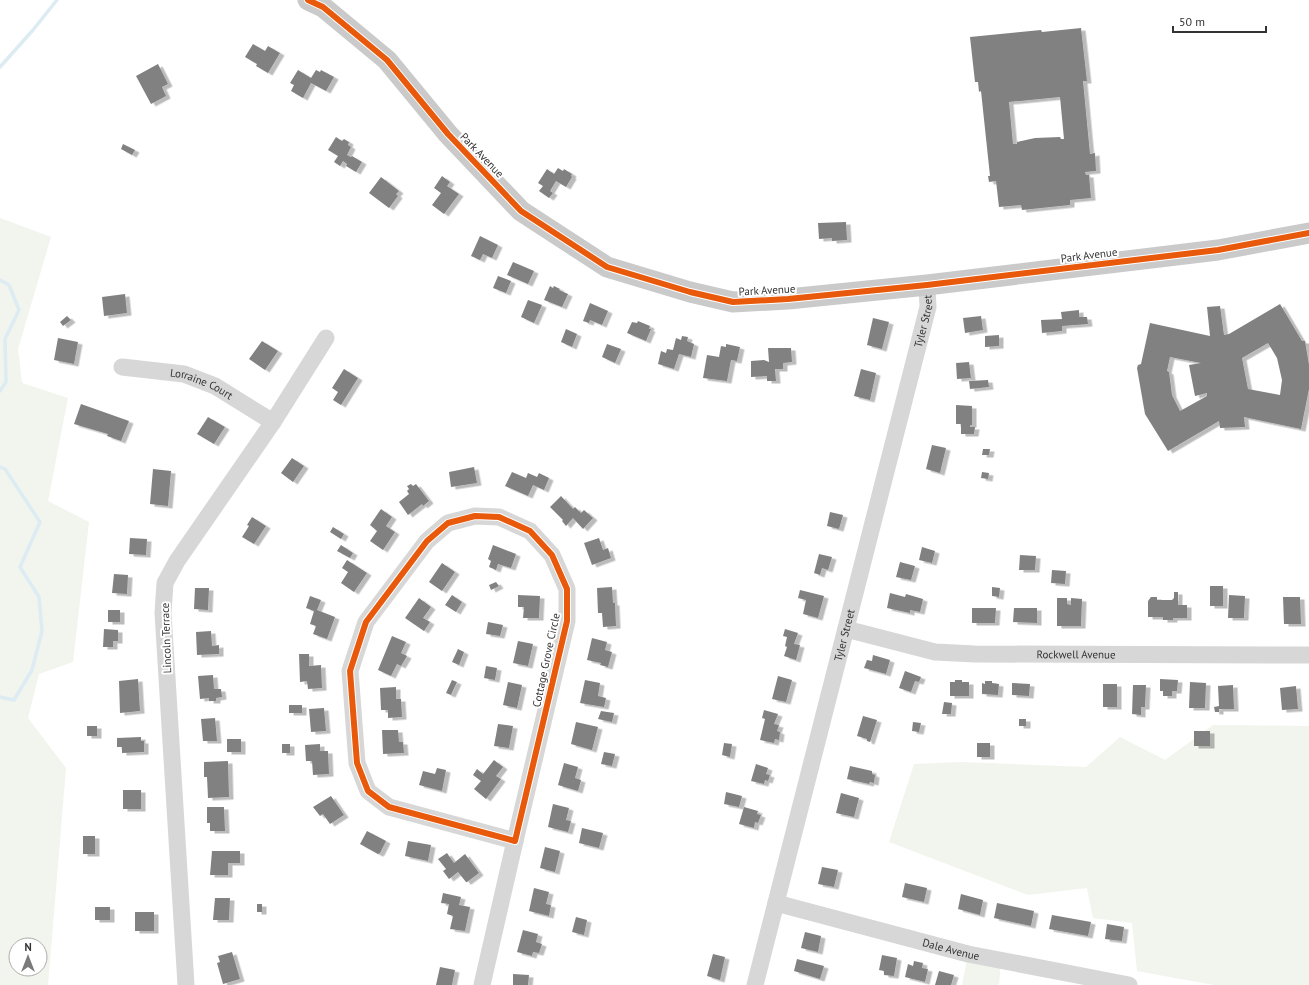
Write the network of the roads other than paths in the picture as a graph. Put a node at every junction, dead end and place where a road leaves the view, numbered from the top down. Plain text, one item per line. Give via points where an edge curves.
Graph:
1 (308, 0) edge
2 (1309, 233) edge
3 (927, 285) junction
4 (326, 338) dead end
5 (122, 367) dead end
6 (273, 422) junction
7 (846, 629) junction
8 (1309, 655) edge
9 (515, 841) junction
10 (776, 903) junction
11 (186, 985) edge
12 (482, 985) edge
13 (755, 985) edge
14 (1129, 985) edge

1 - 3 main road, Park Avenue via 323,7 388,60 448,134 521,211 608,267 733,302
2 - 3 main road, Park Avenue via 1218,250
3 - 7 street, Tyler Street via 928,307
4 - 6 street, Lincoln Terrace
5 - 6 street, Lorraine Court via 184,374 216,386
6 - 11 street, Lincoln Terrace via 177,561 166,583 163,613
7 - 8 street, Rockwell Avenue via 936,652
7 - 10 street, Tyler Street
9 - 9 street, Cottage Grove Circle via 567,621 567,589 552,555 530,531 499,517 475,516 448,523 427,541 366,622 350,671 357,763 368,791 389,807
9 - 12 street, Cottage Grove Circle
10 - 13 street, Tyler Street
10 - 14 street, Dale Avenue via 968,954

